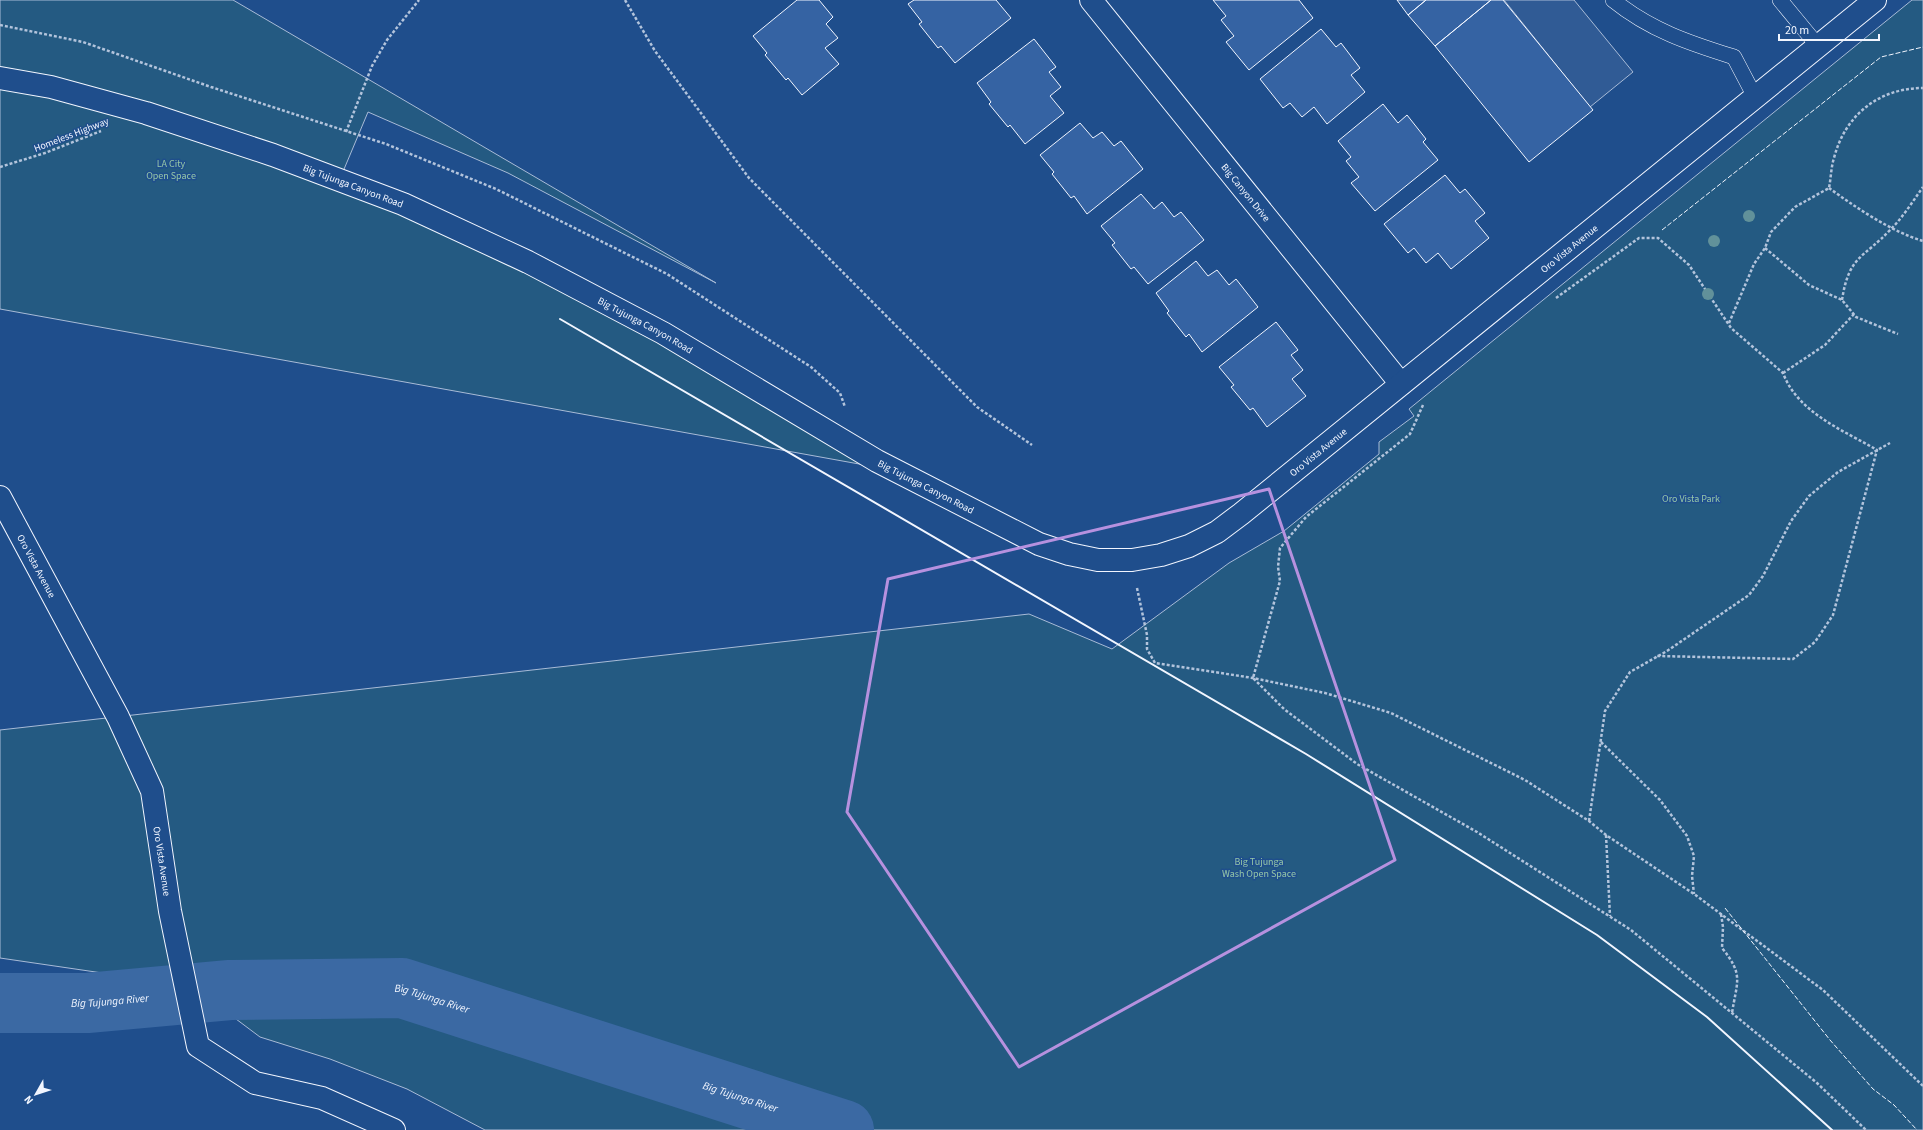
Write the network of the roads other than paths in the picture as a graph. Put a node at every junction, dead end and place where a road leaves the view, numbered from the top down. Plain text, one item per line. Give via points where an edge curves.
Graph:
1 (1091, 0) edge
2 (1613, 0) edge
3 (1780, 0) edge
4 (1875, 0) edge
5 (1818, 46) junction
6 (0, 78) edge
7 (1755, 97) junction
8 (1401, 384) junction
9 (1264, 496) joint
10 (0, 497) edge
11 (394, 1130) edge

1 - 8 street, Big Canyon Drive
2 - 7 lane via 1634,17 1675,37 1734,57
3 - 5 lane
4 - 5 street, Oro Vista Avenue
5 - 7 street, Oro Vista Avenue
6 - 9 street, Big Tujunga Canyon Road via 51,87 146,113 273,155 403,204 528,262 663,333 877,461 1039,544 1069,554 1098,560 1132,560 1161,556 1189,546 1216,532
7 - 8 street, Oro Vista Avenue
8 - 9 street, Oro Vista Avenue
10 - 11 street, Oro Vista Avenue via 118,717 152,791 170,911 198,1046 255,1083 322,1098

